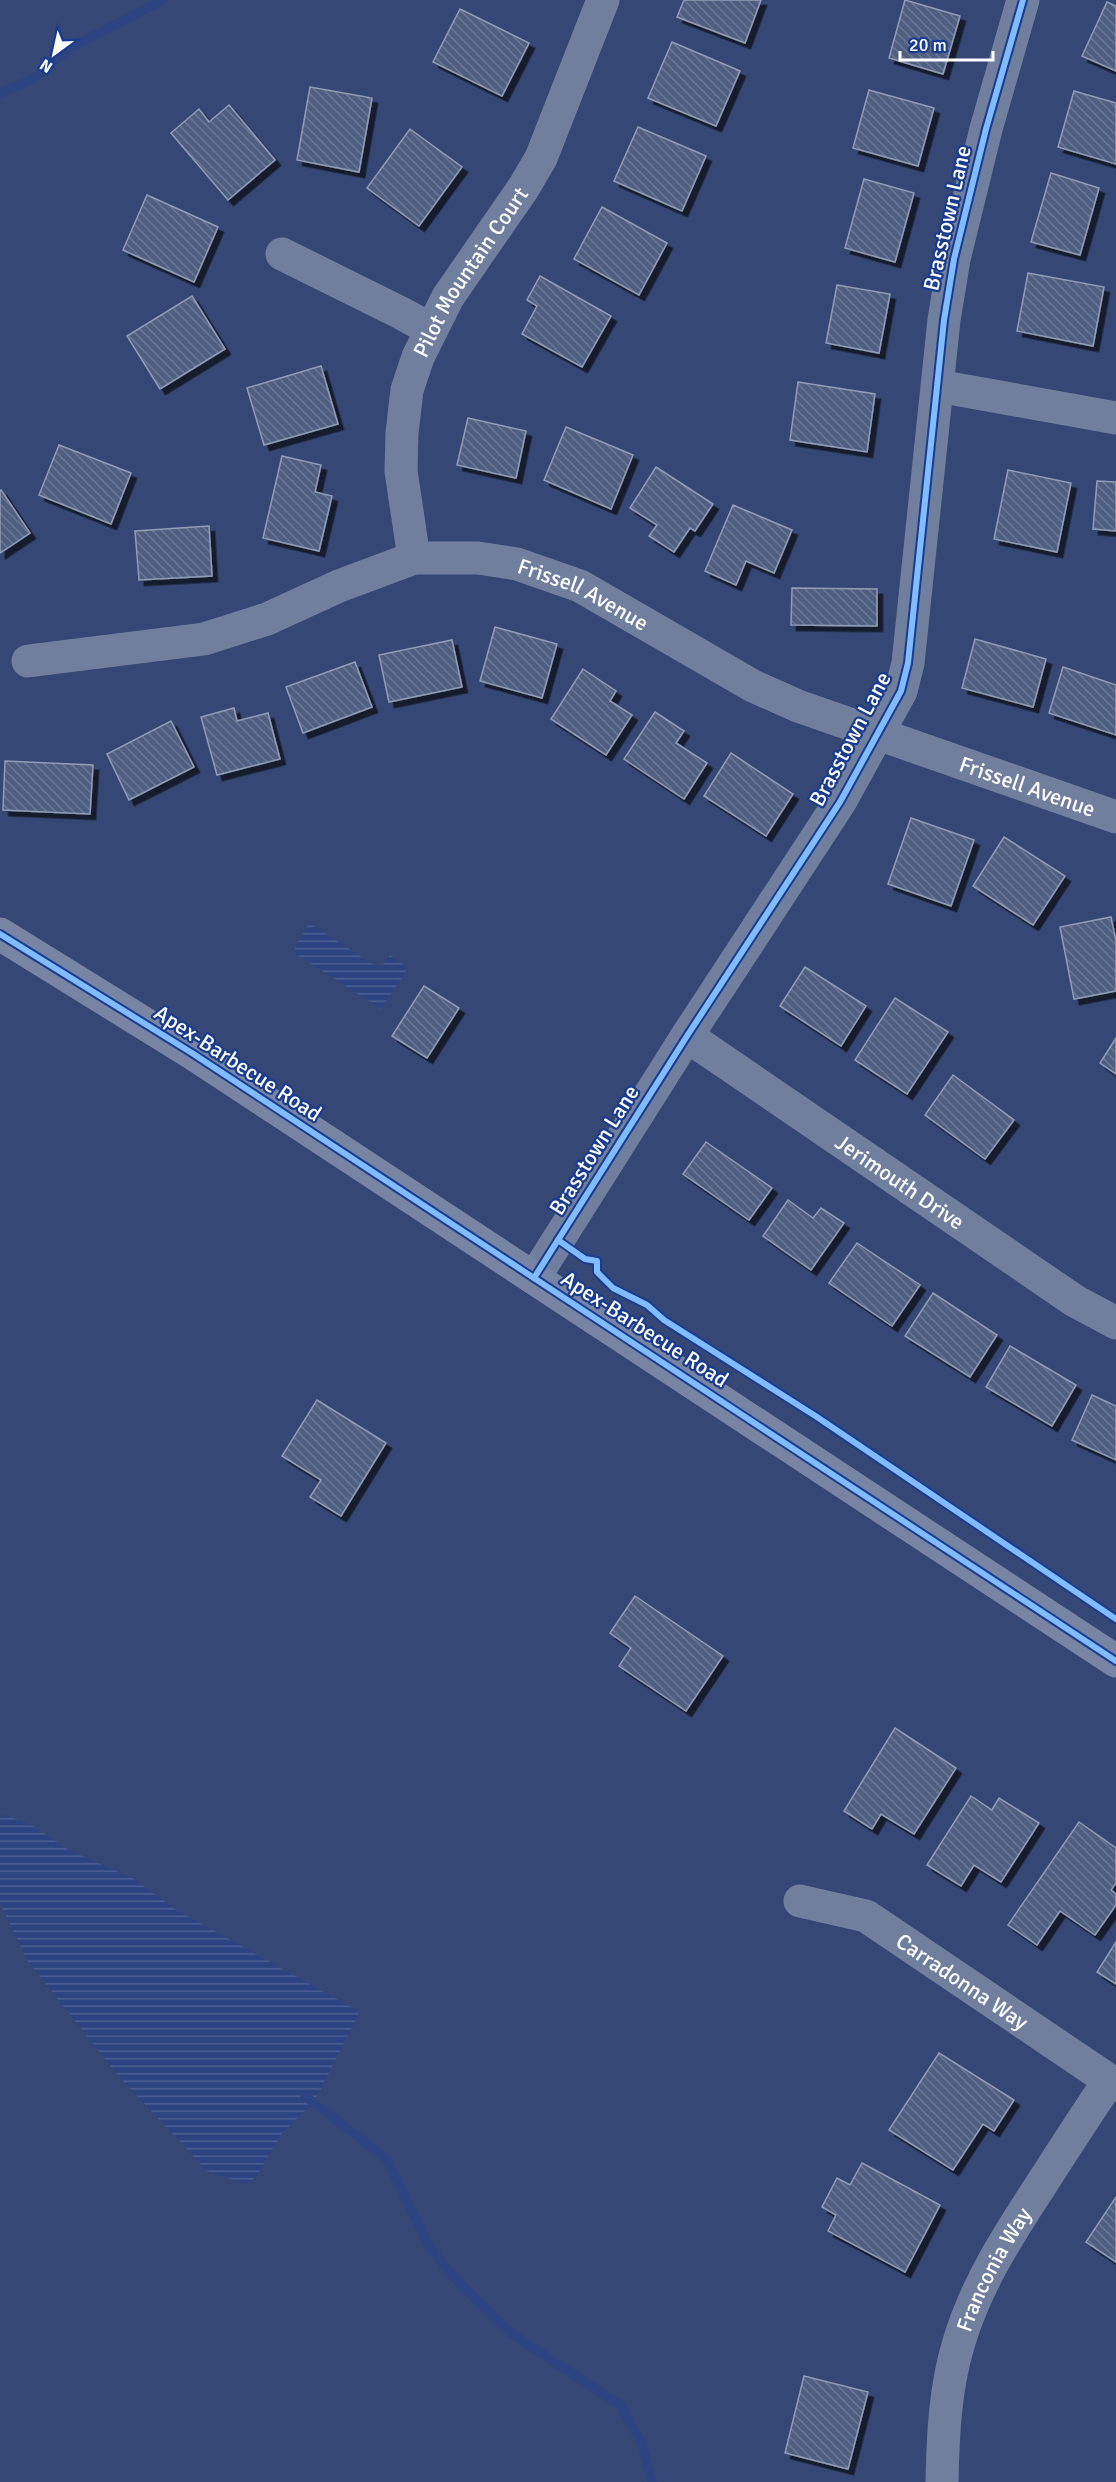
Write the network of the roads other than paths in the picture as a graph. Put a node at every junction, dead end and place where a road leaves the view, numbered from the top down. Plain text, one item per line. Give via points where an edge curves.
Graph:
1 (603, 0) edge
2 (1023, 0) edge
3 (282, 254) dead end
4 (430, 329) junction
5 (938, 386) junction
6 (1116, 418) edge
7 (414, 558) junction
8 (28, 661) dead end
9 (878, 734) junction
10 (1116, 817) edge
11 (0, 934) edge
12 (687, 1036) junction
13 (534, 1278) junction
14 (1116, 1323) edge
15 (1116, 1661) edge
16 (800, 1901) dead end
17 (1112, 2083) edge
18 (942, 2482) edge

1 - 4 street, Pilot Mountain Court via 541,159
2 - 5 street, Brasstown Lane via 954,259
3 - 4 street
4 - 7 street, Pilot Mountain Court via 408,390 402,433 401,471
5 - 6 street
5 - 9 street, Brasstown Lane via 908,663 901,691
7 - 8 street, Frissell Avenue via 267,619 204,639
7 - 9 street, Frissell Avenue via 478,558 550,574 580,586 753,686
9 - 10 street, Frissell Avenue
9 - 12 street, Brasstown Lane via 840,802
11 - 13 street, Apex-Barbecue Road via 192,1053
12 - 13 street, Brasstown Lane
12 - 14 street, Jerimouth Drive via 1075,1301
13 - 15 street, Apex-Barbecue Road
16 - 17 street, Carradonna Way via 866,1916
17 - 18 street, Franconia Way via 1016,2223 973,2302 948,2384

